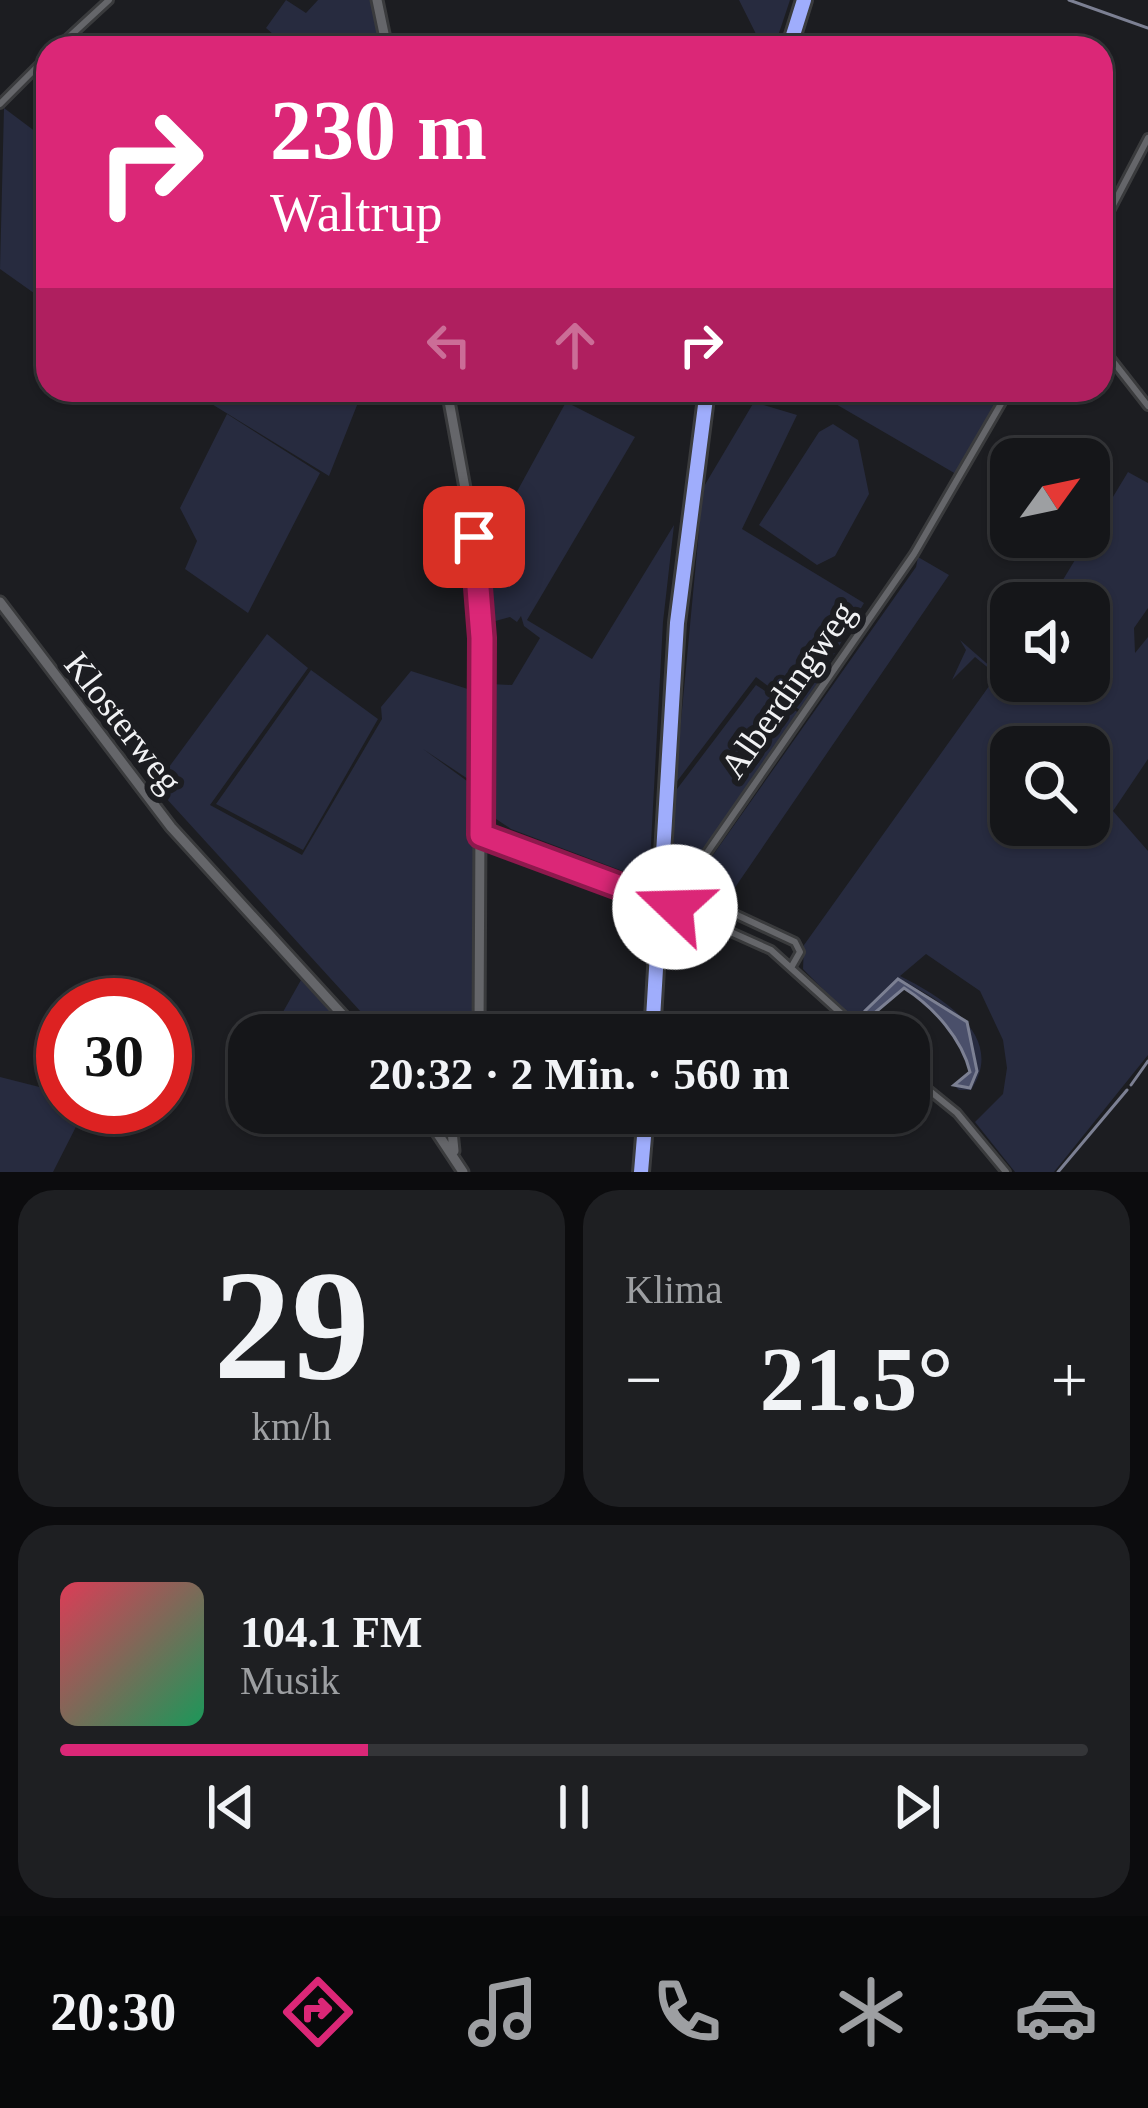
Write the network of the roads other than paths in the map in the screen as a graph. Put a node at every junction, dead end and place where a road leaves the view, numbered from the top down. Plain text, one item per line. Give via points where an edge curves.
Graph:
1 (109, 0) edge
2 (377, 0) edge
3 (801, 0) edge
4 (70, 36) edge
5 (384, 36) edge
6 (789, 36) edge
7 (36, 68) edge
8 (0, 104) edge
9 (1148, 138) edge
10 (1113, 205) edge
11 (1113, 361) edge
12 (449, 402) edge
13 (703, 402) edge
14 (1002, 402) edge
15 (1148, 406) edge
16 (0, 602) edge
17 (481, 835) junction
18 (792, 966) junction
19 (341, 1014) edge
20 (479, 1014) edge
21 (651, 1014) edge
22 (843, 1014) edge
23 (930, 1091) edge
24 (439, 1134) edge
25 (455, 1134) edge
26 (642, 1134) edge
27 (461, 1168) edge
28 (638, 1172) edge
29 (1006, 1172) edge

1 - 4 street
2 - 5 main road
3 - 6 highway
7 - 8 street
9 - 10 street
11 - 15 street
12 - 17 main road via 480,592
13 - 21 highway via 676,641
14 - 18 street, Alberdingweg via 934,524 686,883 694,895 795,942 800,952
16 - 19 main road, Klosterweg via 107,748
17 - 18 street, bridge via 740,932
17 - 20 main road
18 - 22 street
23 - 29 street
24 - 27 main road
25 - 27 main road
26 - 28 highway

